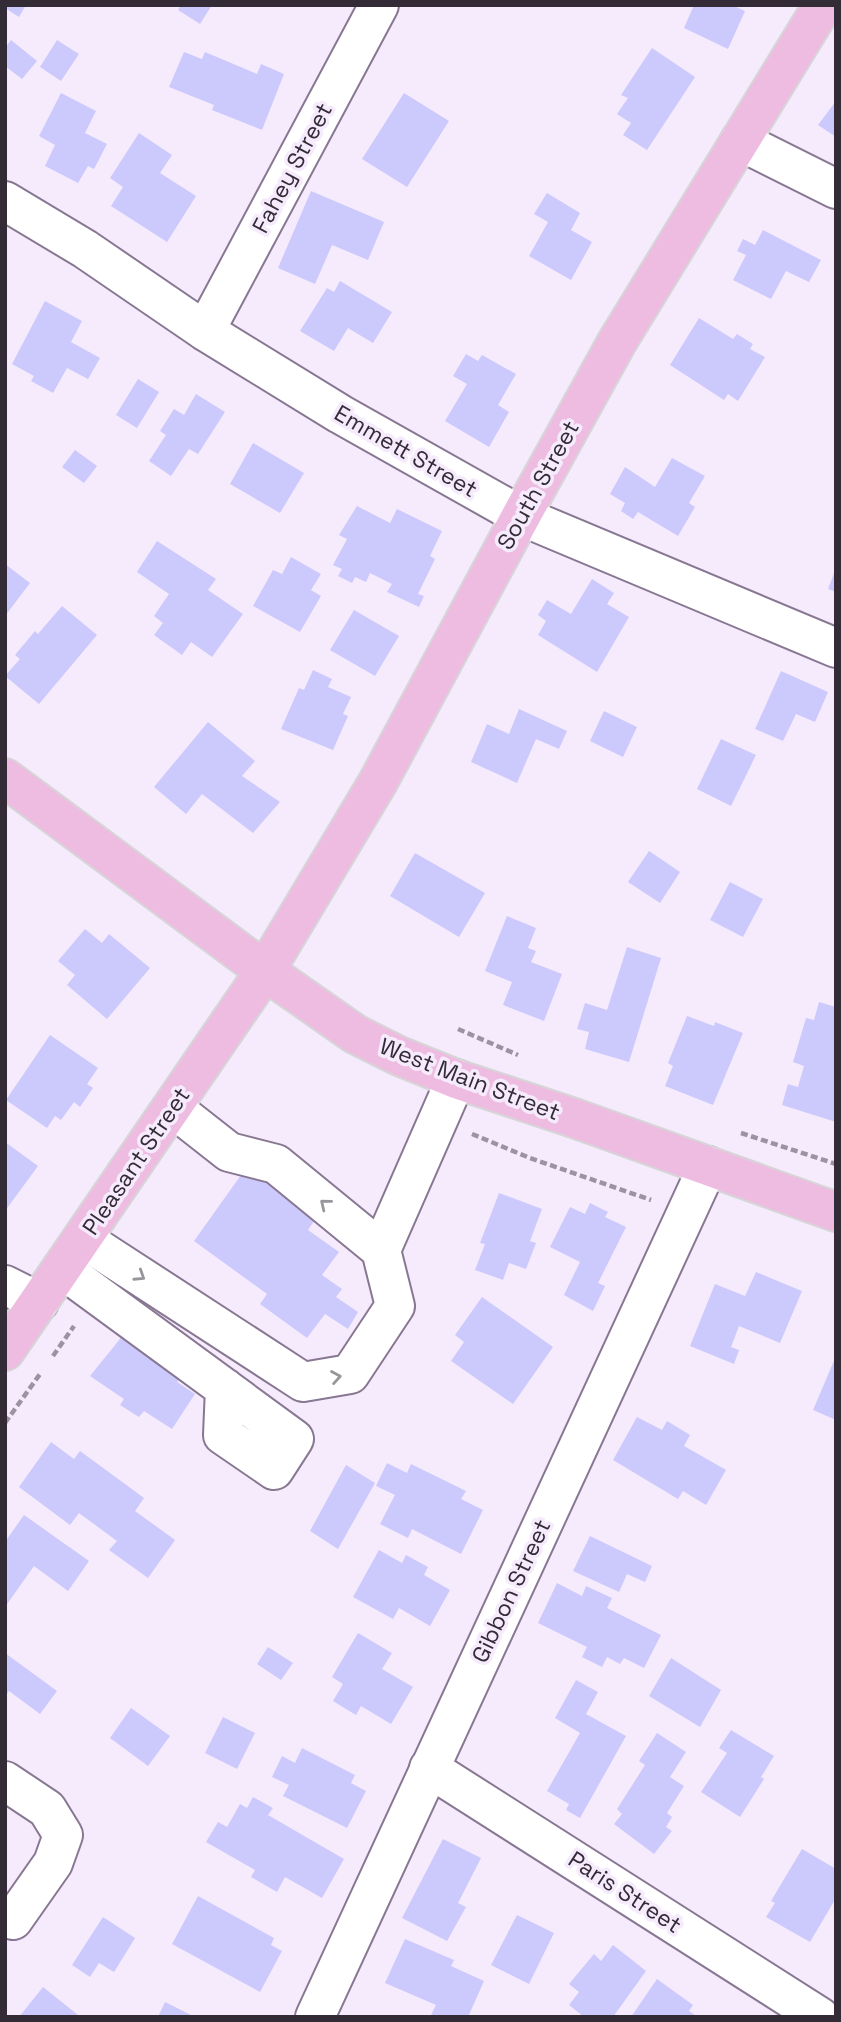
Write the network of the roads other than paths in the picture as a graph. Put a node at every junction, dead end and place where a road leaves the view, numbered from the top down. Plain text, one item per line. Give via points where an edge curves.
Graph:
1 (379, 5) edge
2 (823, 5) edge
3 (740, 141) junction
4 (836, 189) edge
5 (5, 201) edge
6 (205, 331) junction
7 (520, 516) junction
8 (836, 648) edge
9 (5, 778) edge
10 (265, 971) junction
11 (457, 1079) junction
12 (173, 1108) junction
13 (708, 1166) junction
14 (836, 1212) edge
15 (382, 1250) junction
16 (72, 1254) junction
17 (5, 1284) edge
18 (39, 1301) junction
19 (5, 1351) edge
20 (225, 1388) dead end
21 (429, 1768) junction
22 (5, 1781) edge
23 (13, 1920) dead end
24 (315, 2017) edge
25 (820, 2017) edge

1 - 6 street, Fahey Street
2 - 3 main road, South Street
3 - 4 street
3 - 7 main road, South Street via 617,342
5 - 6 street, Emmett Street via 123,273
6 - 7 street, Emmett Street
7 - 8 street, Emmett Street
7 - 10 main road, South Street via 378,782
9 - 10 main road, West Main Street
10 - 11 main road, West Main Street via 355,1034
10 - 12 main road, Pleasant Street
11 - 13 main road, West Main Street
11 - 15 street
15 -> 12 street via 276,1164 229,1152
12 - 16 main road, Pleasant Street
13 - 14 main road, West Main Street
13 - 21 street, Gibbon Street
16 -> 15 street via 303,1382 350,1374 395,1306
16 - 18 main road, Pleasant Street
16 - 20 street
17 - 18 street
18 - 19 main road, Pleasant Street
21 - 24 street, Gibbon Street
21 - 25 street, Paris Street
22 - 23 street via 47,1808 63,1835 53,1863

